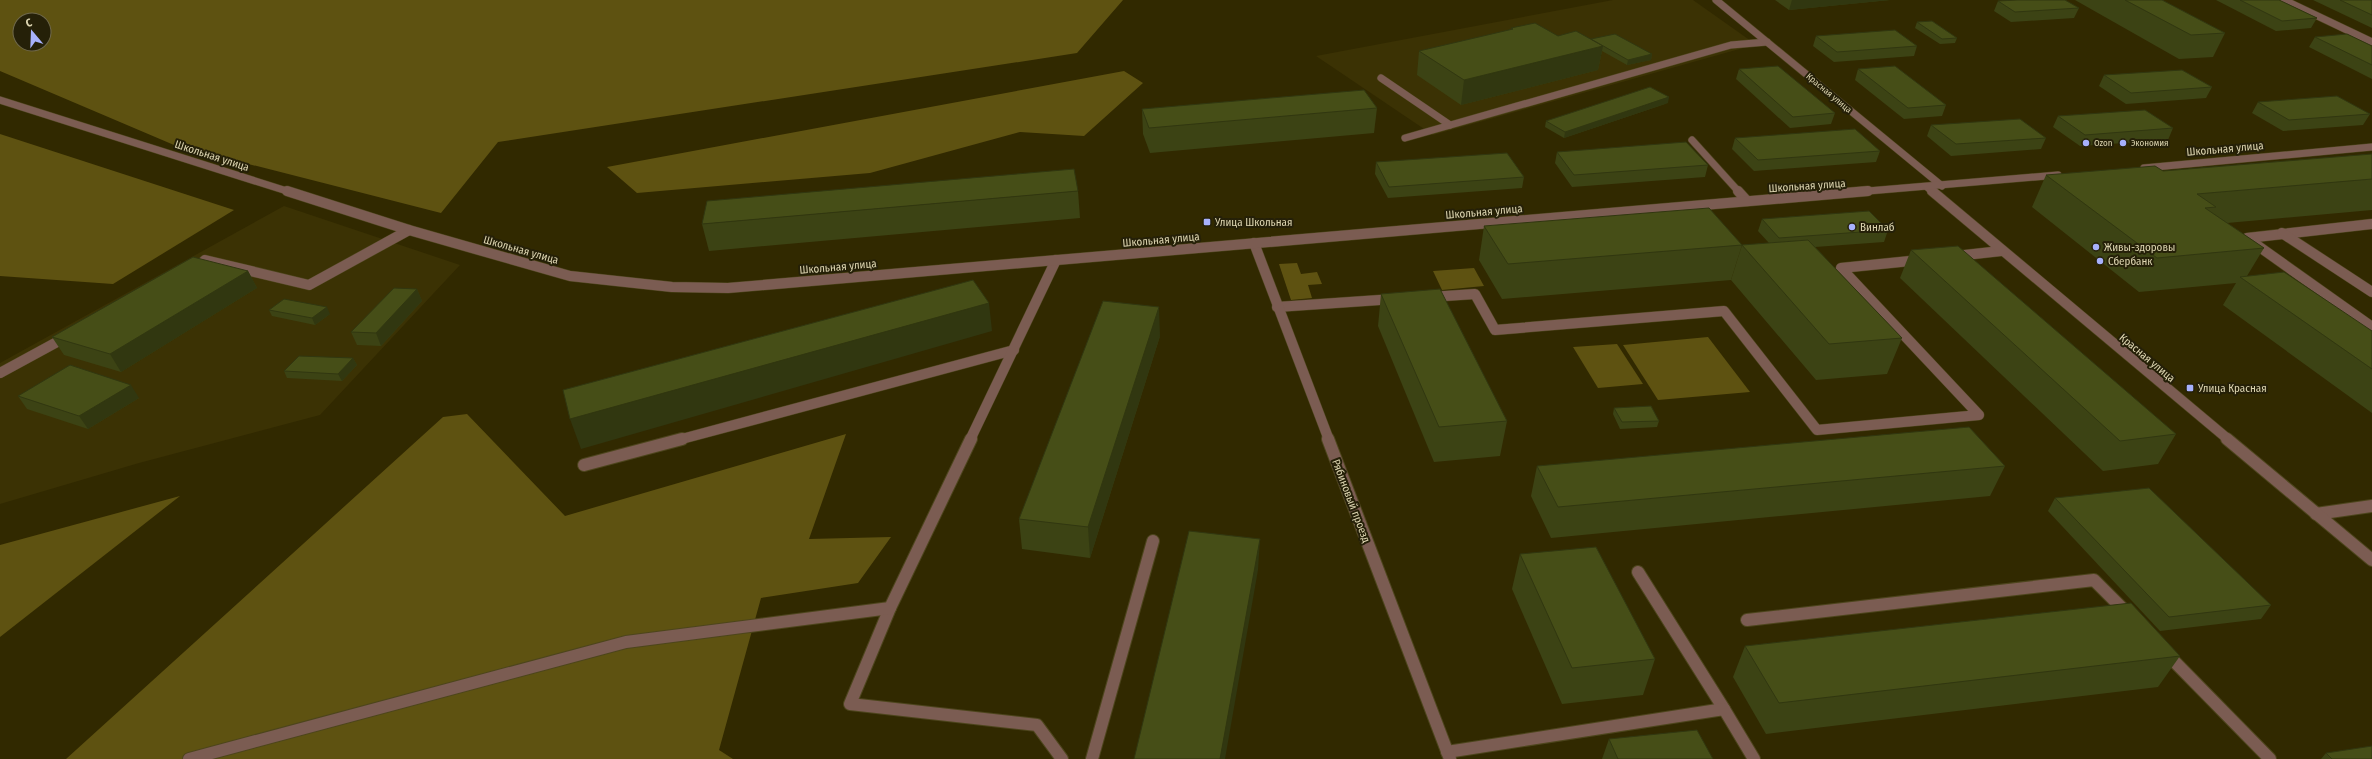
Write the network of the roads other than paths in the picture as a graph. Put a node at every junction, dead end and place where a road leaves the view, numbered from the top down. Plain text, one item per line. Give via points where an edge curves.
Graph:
1 (1716, 0) edge
2 (2284, 0) edge
3 (1767, 42) junction
4 (2372, 42) edge
5 (1381, 78) dead end
6 (0, 100) edge
7 (1450, 125) junction
8 (1405, 138) dead end
9 (1692, 140) dead end
10 (2372, 147) edge
11 (2137, 168) edge
12 (2067, 175) edge
13 (1942, 186) junction
14 (1927, 187) junction
15 (1747, 201) junction
16 (2372, 224) edge
17 (409, 230) junction
18 (2282, 233) junction
19 (1254, 243) junction
20 (2001, 251) junction
21 (1947, 257) edge
22 (1932, 258) edge
23 (1056, 260) junction
24 (192, 268) edge
25 (2372, 292) edge
26 (1419, 298) edge
27 (1404, 299) edge
28 (1277, 307) junction
29 (2370, 324) edge
30 (75, 332) edge
31 (1014, 350) junction
32 (0, 373) edge
33 (584, 465) dead end
34 (2372, 506) edge
35 (2316, 514) junction
36 (1153, 541) dead end
37 (2372, 560) edge
38 (1638, 572) dead end
39 (890, 608) junction
40 (1747, 620) dead end
41 (2138, 625) edge
42 (2155, 642) edge
43 (1724, 709) junction
44 (1449, 755) edge
45 (189, 759) edge
46 (1062, 759) edge
47 (1092, 759) edge
48 (1754, 759) edge
49 (2270, 759) edge

1 - 3 street, Красная улица
2 - 4 street
3 - 7 street via 1731,45
3 - 13 street, Красная улица
5 - 7 street
6 - 17 street, Школьная улица
7 - 8 street
9 - 15 street
10 - 11 street, Школьная улица
12 - 13 street, Школьная улица
13 - 14 street, Школьная улица
14 - 15 street, Школьная улица
14 - 20 street, Красная улица
15 - 19 street, Школьная улица
16 - 18 street
17 - 23 street, Школьная улица via 570,276 672,287 728,288
17 - 24 street via 309,285 205,260
18 - 25 street
18 - 29 street via 2247,238
19 - 23 street, Школьная улица
19 - 28 street, Рябиновый проезд
20 - 21 street
20 - 35 street, Красная улица
22 - 26 street via 1841,268 1979,414 1817,430 1724,311 1495,330 1475,294
23 - 31 street
27 - 28 street
28 - 44 street, Рябиновый проезд
30 - 32 street
31 - 33 street
31 - 39 street
34 - 35 street
35 - 37 street, Красная улица
36 - 47 street
38 - 43 street
39 - 45 street via 626,642
39 - 46 street via 850,704 1037,725
40 - 41 street via 2094,580
42 - 49 street
43 - 44 street
43 - 48 street

